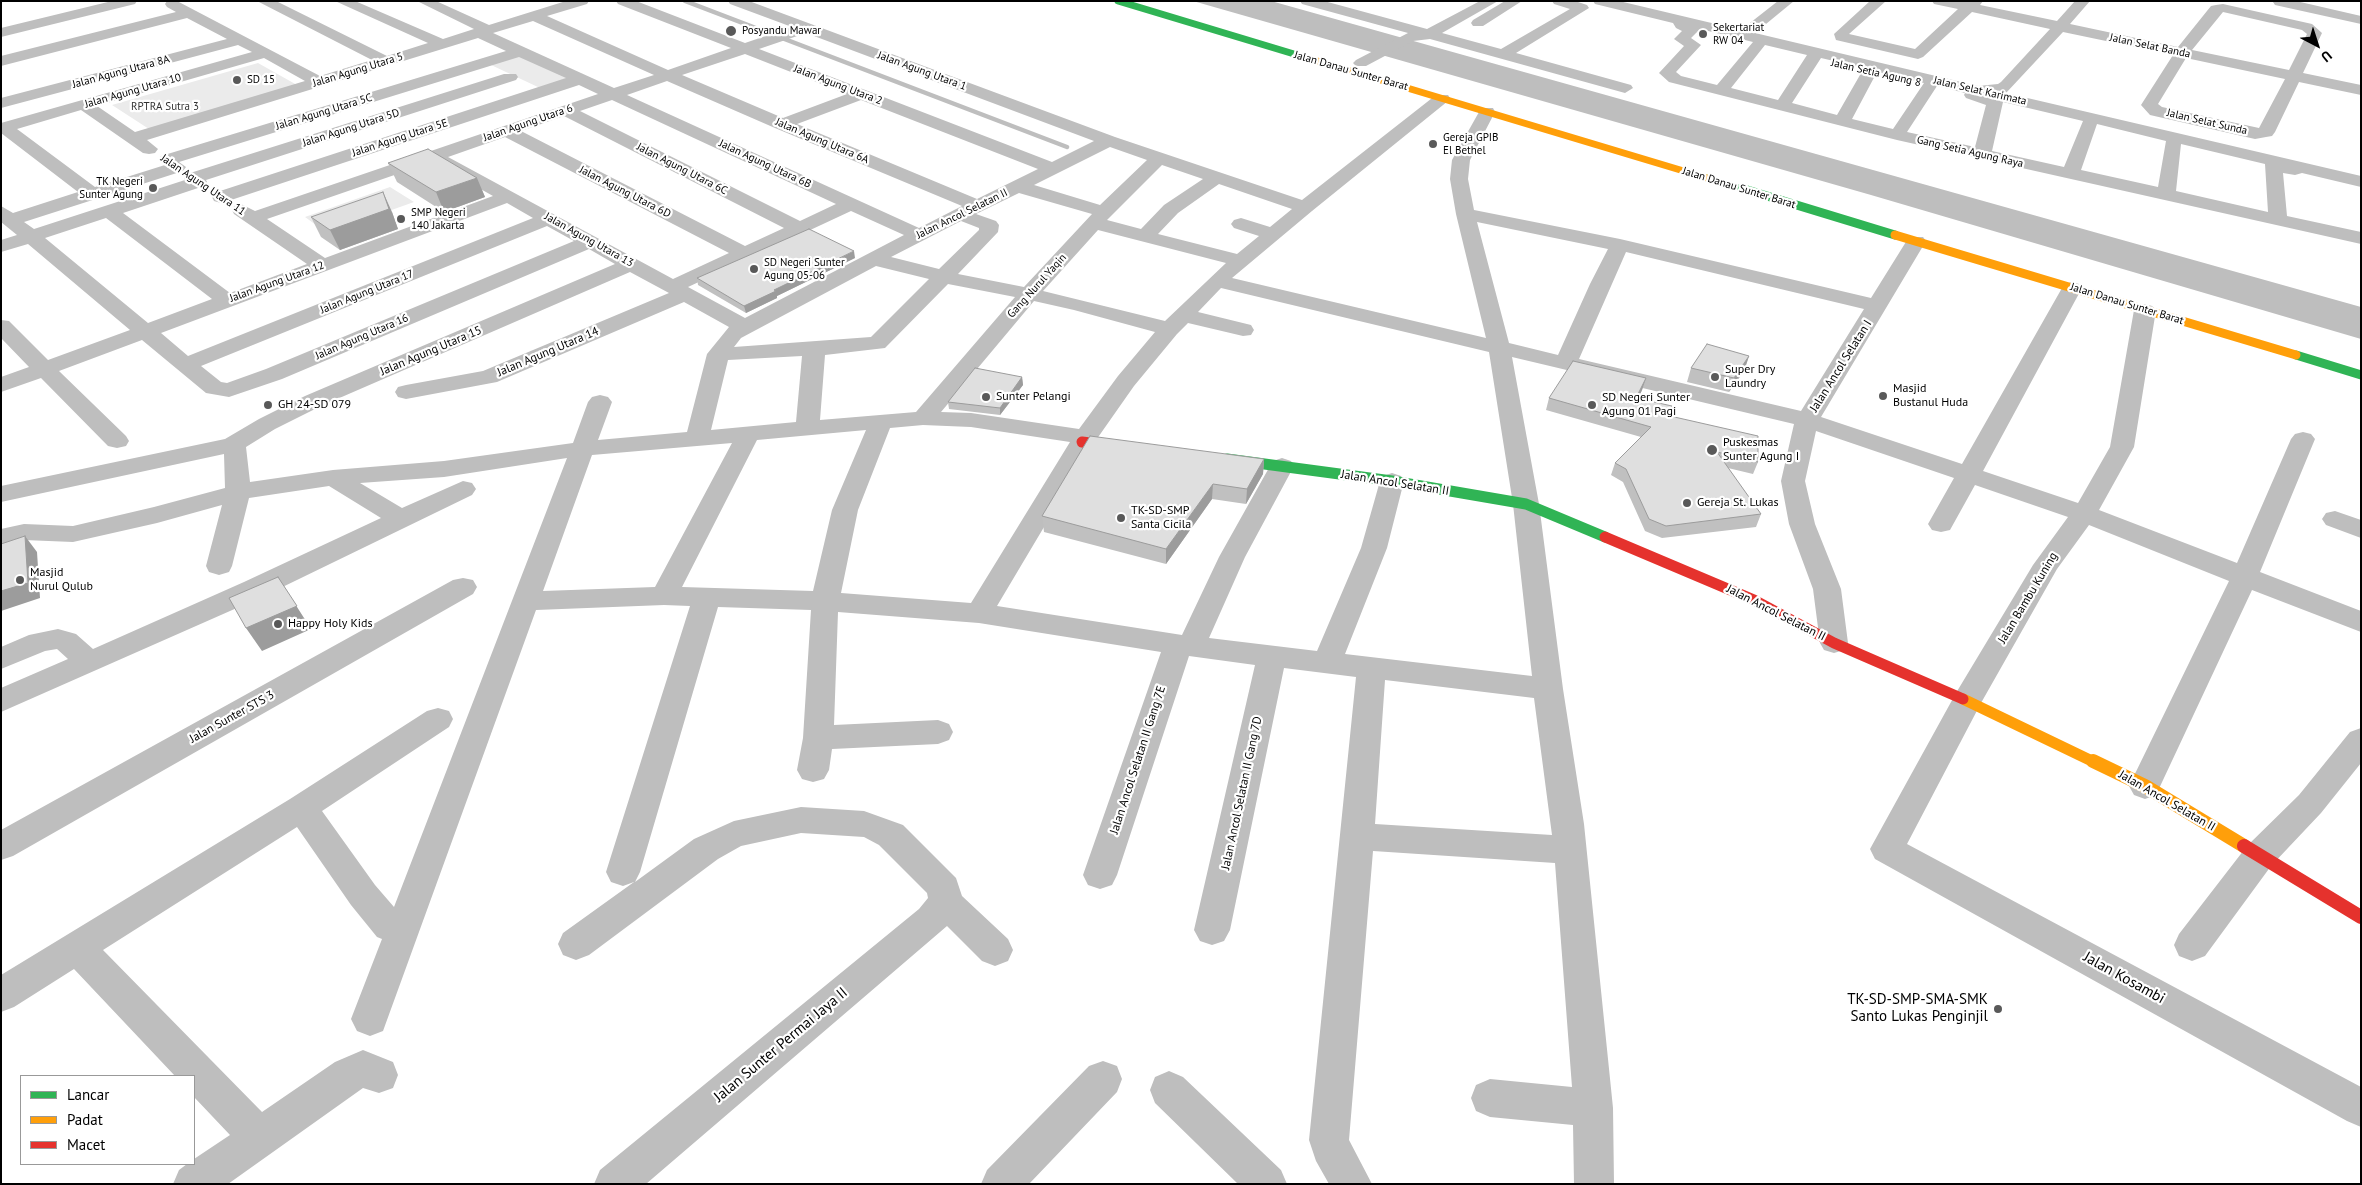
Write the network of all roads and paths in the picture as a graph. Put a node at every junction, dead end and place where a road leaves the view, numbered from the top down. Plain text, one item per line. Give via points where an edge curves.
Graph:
1 (130, 1) edge
2 (166, 1) edge
3 (264, 1) edge
4 (342, 1) edge
5 (424, 1) edge
6 (582, 1) edge
7 (623, 1) edge
8 (735, 1) edge
9 (1118, 1) edge
10 (1147, 1) edge
11 (1307, 1) edge
12 (1464, 1) edge
13 (1491, 1) edge
14 (1516, 1) edge
15 (1558, 1) edge
16 (1600, 1) edge
17 (1788, 1) edge
18 (1880, 1) edge
19 (1940, 1) edge
20 (2083, 1) edge
21 (2100, 1) edge
22 (2278, 1) edge
23 (517, 4) dead end
24 (1972, 4) edge
25 (189, 13) junction
26 (537, 15) junction
27 (1678, 15) junction
28 (2361, 20) edge
29 (2058, 26) junction
30 (216, 27) junction
31 (799, 29) junction
32 (1693, 30) junction
33 (2074, 30) junction
34 (484, 31) junction
35 (1, 33) edge
36 (196, 33) dead end
37 (1408, 35) junction
38 (1426, 36) junction
39 (1743, 36) junction
40 (240, 40) junction
41 (1446, 41) junction
42 (443, 44) junction
43 (1758, 45) junction
44 (744, 48) junction
45 (521, 51) junction
46 (2182, 52) junction
47 (266, 53) junction
48 (1502, 55) junction
49 (1812, 58) junction
50 (1367, 60) junction
51 (1, 61) edge
52 (386, 61) junction
53 (481, 64) junction
54 (1870, 70) junction
55 (665, 74) junction
56 (2294, 76) junction
57 (510, 77) junction
58 (580, 78) junction
59 (320, 82) junction
60 (1930, 85) junction
61 (1625, 88) dead end
62 (1721, 90) junction
63 (1977, 90) junction
64 (2361, 90) edge
65 (540, 92) junction
66 (610, 93) junction
67 (861, 94) junction
68 (1442, 98) junction
69 (2032, 102) junction
70 (1, 104) edge
71 (84, 105) junction
72 (1782, 106) junction
73 (565, 110) junction
74 (1487, 112) junction
75 (1842, 121) junction
76 (781, 124) junction
77 (2089, 124) dead end
78 (3, 128) edge
79 (507, 131) junction
80 (1897, 135) junction
81 (134, 138) junction
82 (1109, 141) junction
83 (2173, 143) dead end
84 (1982, 154) junction
85 (434, 156) junction
86 (1158, 158) junction
87 (172, 164) junction
88 (1054, 169) junction
89 (1719, 169) dead end
90 (2070, 175) junction
91 (1216, 178) junction
92 (1747, 178) dead end
93 (196, 180) junction
94 (2358, 184) edge
95 (1020, 187) junction
96 (92, 194) junction
97 (509, 196) junction
98 (2166, 196) junction
99 (221, 197) junction
100 (1773, 199) junction
101 (851, 204) junction
102 (1305, 207) junction
103 (970, 210) junction
104 (109, 211) junction
105 (1465, 214) junction
106 (6, 216) edge
107 (252, 218) junction
108 (550, 218) junction
109 (1100, 218) junction
110 (2278, 219) junction
111 (1241, 224) dead end
112 (799, 228) junction
113 (1273, 234) junction
114 (920, 235) junction
115 (1145, 236) junction
116 (30, 237) junction
117 (2361, 238) edge
118 (591, 241) junction
119 (1916, 241) junction
120 (1620, 245) junction
121 (1, 246) edge
122 (743, 253) junction
123 (874, 259) junction
124 (1241, 261) junction
125 (632, 264) junction
126 (322, 265) junction
127 (945, 277) junction
128 (1217, 281) junction
129 (2072, 288) junction
130 (679, 290) junction
131 (1028, 296) junction
132 (228, 300) junction
133 (1877, 306) junction
134 (2145, 310) junction
135 (1176, 322) junction
136 (1, 326) edge
137 (743, 326) junction
138 (1243, 330) dead end
139 (144, 332) junction
140 (1499, 348) junction
141 (814, 350) junction
142 (718, 354) junction
143 (1566, 363) junction
144 (185, 365) junction
145 (45, 369) junction
146 (274, 374) junction
147 (2361, 375) edge
148 (1, 385) edge
149 (406, 392) dead end
150 (313, 401) junction
151 (600, 402) dead end
152 (923, 418) junction
153 (1807, 420) junction
154 (881, 422) junction
155 (807, 429) junction
156 (750, 433) junction
157 (697, 438) junction
158 (2303, 439) dead end
159 (1084, 440) junction
160 (117, 441) dead end
161 (233, 445) junction
162 (581, 449) junction
163 (1139, 449) edge
164 (1215, 458) edge
165 (1282, 466) junction
166 (1968, 473) junction
167 (333, 478) junction
168 (1392, 481) junction
169 (463, 489) dead end
170 (238, 492) junction
171 (1, 494) edge
172 (1526, 504) junction
173 (2084, 514) junction
174 (402, 519) junction
175 (2334, 519) dead end
176 (1941, 524) dead end
177 (1, 530) edge
178 (2361, 530) edge
179 (40, 534) junction
180 (1, 538) edge
181 (219, 566) dead end
182 (2245, 575) junction
183 (463, 587) dead end
184 (664, 596) junction
185 (707, 597) junction
186 (524, 601) junction
187 (825, 601) junction
188 (979, 613) junction
189 (2361, 622) edge
190 (1834, 643) junction
191 (1184, 646) junction
192 (1272, 655) junction
193 (1, 659) edge
194 (88, 661) junction
195 (1327, 663) junction
196 (1370, 669) junction
197 (1548, 689) junction
198 (1967, 700) junction
199 (1, 701) edge
200 (438, 719) dead end
201 (938, 732) dead end
202 (818, 738) junction
203 (2361, 740) edge
204 (813, 770) dead end
205 (2145, 786) junction
206 (301, 808) junction
207 (1358, 837) junction
208 (1, 846) edge
209 (1887, 849) joint
210 (1569, 850) junction
211 (2259, 856) junction
212 (623, 872) dead end
213 (1100, 875) dead end
214 (945, 902) junction
215 (2361, 917) edge
216 (388, 926) dead end
217 (1212, 930) dead end
218 (576, 944) dead end
219 (2192, 945) dead end
220 (76, 947) junction
221 (995, 950) dead end
222 (1, 995) edge
223 (370, 1019) dead end
224 (380, 1075) dead end
225 (1103, 1079) dead end
226 (1169, 1090) dead end
227 (1490, 1098) dead end
228 (1593, 1108) junction
229 (2361, 1108) edge
230 (258, 1136) junction
231 (193, 1184) edge
232 (614, 1184) edge
233 (1001, 1184) edge
234 (1267, 1184) edge
235 (1352, 1184) edge
236 (1594, 1184) edge

1 - 35 street
2 - 25 street
3 - 52 street
4 - 42 street
5 - 34 street, Jalan Agung Utara 6B
6 - 26 street, Jalan Agung Utara 5
7 - 44 street, Jalan Agung Utara 2
8 - 31 street, Jalan Agung Utara 1
9 - 68 main road, Jalan Danau Sunter Barat
10 - 50 main road, Jalan Danau Sunter Barat
11 - 37 street
12 - 37 street
13 - 38 street
14 - 41 street
15 - 48 street via 1582,8
16 - 27 street, Jalan Selat Karimata
17 - 39 street
18 - 24 street via 1841,37 1918,54
19 - 24 street, Jalan Selat Banda
20 - 29 street
21 - 33 street
22 - 28 street
23 - 26 street, Jalan Agung Utara 6A
24 - 29 street, Jalan Selat Banda
25 - 30 street
25 - 51 street
26 - 34 street, Jalan Agung Utara 5
26 - 55 street, Jalan Agung Utara 6A
27 - 32 street via 1680,25
27 - 39 street, Jalan Selat Karimata
29 - 33 street, Jalan Selat Banda
29 - 63 street via 2002,89
30 - 36 street
30 - 40 street
31 - 44 street, Jalan Agung Utara 6
31 - 82 street, Jalan Agung Utara 1
32 - 43 street, Jalan Setia Agung 8
32 - 62 street, Gang Setia Agung Raya via 1681,39 1693,45 1667,73
33 - 46 street, Jalan Selat Banda
33 - 69 street via 2020,92 2023,98
34 - 42 street, Jalan Agung Utara 5
34 - 45 street, Jalan Agung Utara 6B
37 - 38 street
37 - 50 street
38 - 41 street
39 - 63 street, Jalan Selat Karimata
40 - 47 street
40 - 70 street, Jalan Agung Utara 8A
41 - 48 street
42 - 52 street, Jalan Agung Utara 5
43 - 49 street, Jalan Setia Agung 8
43 - 62 street
44 - 55 street, Jalan Agung Utara 6
44 - 67 street, Jalan Agung Utara 2
45 - 53 street, Jalan Agung Utara 5C
45 - 58 street, Jalan Agung Utara 6B
46 - 56 street, Jalan Selat Banda
46 - 56 street via 2216,8 2224,8 2313,29 2316,33
46 - 56 street, Jalan Selat Sunda via 2150,108 2255,134 2266,132
47 - 59 street
47 - 71 street, Jalan Agung Utara 10
48 - 61 street
49 - 54 street, Jalan Setia Agung 8
49 - 72 street
50 - 89 main road, Jalan Danau Sunter Barat
52 - 59 street, Jalan Agung Utara 5
53 - 57 street
53 - 87 street, Jalan Agung Utara 5C
54 - 60 street, Jalan Setia Agung 8
54 - 75 street
55 - 66 street, Jalan Agung Utara 6
55 - 76 street, Jalan Agung Utara 6A
56 - 64 street, Jalan Selat Banda
57 - 65 street
57 - 93 street, Jalan Agung Utara 5D
58 - 65 street, Jalan Agung Utara 5E
58 - 66 street, Jalan Agung Utara 6B
59 - 81 street, Jalan Agung Utara 5
60 - 80 street
60 - 84 street, Jalan Setia Agung 8 via 1994,100
62 - 72 street, Gang Setia Agung Raya
63 - 69 street, Jalan Selat Karimata
65 - 99 street, Jalan Agung Utara 5E
66 - 73 street, Jalan Agung Utara 6
66 - 101 street, Jalan Agung Utara 6B
67 - 76 street
67 - 88 street, Jalan Agung Utara 2
68 - 74 main road, Jalan Danau Sunter Barat
68 - 102 street
69 - 94 street, Jalan Selat Karimata
71 - 78 street, Jalan Agung Utara 10
71 - 81 street, Jalan Agung Utara 11
72 - 75 street, Gang Setia Agung Raya
73 - 79 street, Jalan Agung Utara 6
73 - 112 street, Jalan Agung Utara 6C
74 - 100 main road, Jalan Danau Sunter Barat
74 - 105 street via 1461,160 1459,179
75 - 80 street, Gang Setia Agung Raya
76 - 103 street, Jalan Agung Utara 6A
77 - 90 street
78 - 96 street
79 - 85 street, Jalan Agung Utara 6
79 - 122 street, Jalan Agung Utara 6D
80 - 84 street, Gang Setia Agung Raya
81 - 87 street, Jalan Agung Utara 11
82 - 86 street
82 - 88 street, Jalan Ancol Selatan II
83 - 98 street
84 - 90 street, Gang Setia Agung Raya
85 - 97 street, Jalan Agung Utara 13
85 - 107 street, Jalan Agung Utara 6
86 - 91 street
86 - 109 street, Gang Nurul Yaqin
87 - 93 street, Jalan Agung Utara 11
87 - 96 street, Jalan Agung Utara 5C
88 - 95 street, Jalan Ancol Selatan II
90 - 98 street, Gang Setia Agung Raya
91 - 102 street
91 - 115 street via 1171,209
92 - 100 main road, Jalan Danau Sunter Barat via 1784,189
93 - 99 street, Jalan Agung Utara 11
93 - 104 street, Jalan Agung Utara 5D
94 - 110 street via 2273,165
95 - 103 street, Jalan Ancol Selatan II
95 - 109 street
96 - 106 street, Jalan Agung Utara 5C
97 - 108 street, Jalan Agung Utara 13
97 - 126 street, Jalan Agung Utara 12
98 - 110 street, Gang Setia Agung Raya
99 - 107 street, Jalan Agung Utara 11
100 - 119 main road, Jalan Danau Sunter Barat
101 - 112 street, Jalan Agung Utara 14
101 - 114 street, Jalan Agung Utara 6B
102 - 113 street
103 - 114 street, Jalan Ancol Selatan II
103 - 127 street, Jalan Agung Utara 6A via 990,229
104 - 116 street, Jalan Agung Utara 5D
104 - 132 street
105 - 120 street
105 - 140 street
106 - 116 street, Jalan Agung Utara 16
107 - 126 street, Jalan Agung Utara 11
108 - 118 street, Jalan Agung Utara 13
108 - 144 street, Jalan Agung Utara 17
109 - 115 street
109 - 131 street, Gang Nurul Yaqin
110 - 117 street, Gang Setia Agung Raya
111 - 113 street
112 - 122 street, Jalan Agung Utara 14
113 - 124 street
114 - 123 street, Jalan Ancol Selatan II
115 - 124 street
116 - 121 street, Jalan Agung Utara 5D
116 - 139 street, Jalan Agung Utara 16
118 - 125 street, Jalan Agung Utara 13
118 - 146 street, Jalan Agung Utara 16
119 - 129 main road, Jalan Danau Sunter Barat
119 - 133 street, Jalan Ancol Selatan I
120 - 133 street
120 - 143 street
122 - 130 street, Jalan Agung Utara 14
123 - 127 street
123 - 137 street, Jalan Ancol Selatan II
124 - 128 street
125 - 130 street, Jalan Agung Utara 13
125 - 150 street, Jalan Agung Utara 15
126 - 132 street, Jalan Agung Utara 12
127 - 131 street
127 - 141 street via 877,343
128 - 135 street
128 - 140 street
129 - 134 main road, Jalan Danau Sunter Barat
129 - 166 street
130 - 137 street, Jalan Agung Utara 13
130 - 149 street, Jalan Agung Utara 14 via 489,377
131 - 135 street
131 - 152 street, Gang Nurul Yaqin
132 - 139 street, Jalan Agung Utara 12
133 - 153 street, Jalan Ancol Selatan I
134 - 147 main road, Jalan Danau Sunter Barat
134 - 173 street, Jalan Bambu Kuning via 2122,447
135 - 138 street
135 - 159 street via 1126,381
136 - 145 street
137 - 142 street, Jalan Ancol Selatan II via 732,333
139 - 144 street, Jalan Agung Utara 16
139 - 145 street, Jalan Agung Utara 12
140 - 143 street
140 - 172 street
141 - 142 street
141 - 155 street
142 - 157 street, Jalan Ancol Selatan II
143 - 153 street
144 - 146 street, Jalan Agung Utara 16 via 214,388 229,390
145 - 148 street, Jalan Agung Utara 12
145 - 160 street
146 - 150 street
150 - 161 street, Jalan Agung Utara 15
151 - 162 street
152 - 154 street
152 - 159 street via 971,420
153 - 166 street
153 - 190 street, Jalan Ancol Selatan I via 1793,481 1805,533 1827,589
154 - 155 street
154 - 187 street via 845,510
155 - 156 street
156 - 157 street
156 - 184 street
157 - 162 street
158 - 182 street
159 - 163 main road
159 - 188 street
161 - 170 street
161 - 171 street, Jalan Agung Utara 15
162 - 167 street via 444,469
162 - 186 street via 553,531
164 - 165 main road, Jalan Ancol Selatan II
165 - 168 main road, Jalan Ancol Selatan II
165 - 191 street, Jalan Ancol Selatan II Gang 7E
166 - 173 street
166 - 176 street
167 - 170 street
167 - 174 street
168 - 172 main road, Jalan Ancol Selatan II
168 - 195 street via 1374,548
169 - 174 street
170 - 179 street via 73,534
170 - 181 street
172 - 190 main road, Jalan Ancol Selatan II via 1754,600
172 - 197 street
173 - 182 street
173 - 198 street, Jalan Bambu Kuning via 2046,565
174 - 194 street via 254,589
175 - 178 street
177 - 179 street via 44,517
179 - 180 street via 24,532
182 - 189 street
182 - 205 street
183 - 208 street, Jalan Sunter STS 3
184 - 185 street
184 - 186 street
185 - 187 street
185 - 212 street
186 - 223 street
187 - 188 street
187 - 202 street
188 - 191 street
190 - 198 main road, Jalan Ancol Selatan II
191 - 192 street
191 - 213 street, Jalan Ancol Selatan II Gang 7E
192 - 195 street
192 - 217 street, Jalan Ancol Selatan II Gang 7D
193 - 194 street via 39,642 58,639 66,641
194 - 199 street
195 - 196 street
196 - 197 street
196 - 207 street
197 - 210 street
198 - 205 main road, Jalan Ancol Selatan II
198 - 209 street, Jalan Bambu Kuning
200 - 206 street
201 - 202 street
202 - 204 street
203 - 211 street via 2310,804
205 - 211 main road, Jalan Ancol Selatan II
206 - 216 street
206 - 220 street
207 - 210 street
207 - 235 street via 1329,1140
209 - 229 street, Jalan Kosambi
210 - 228 street
211 - 215 main road, Jalan Ancol Selatan II
211 - 219 street
214 - 218 street via 944,888 891,835 864,824 801,820 734,834 706,849
214 - 221 street
214 - 232 street, Jalan Sunter Permai Jaya II via 931,920
220 - 222 street
220 - 230 street
224 - 230 street via 363,1068 349,1075
225 - 233 street
226 - 234 street
227 - 228 street
228 - 236 street
230 - 231 street

